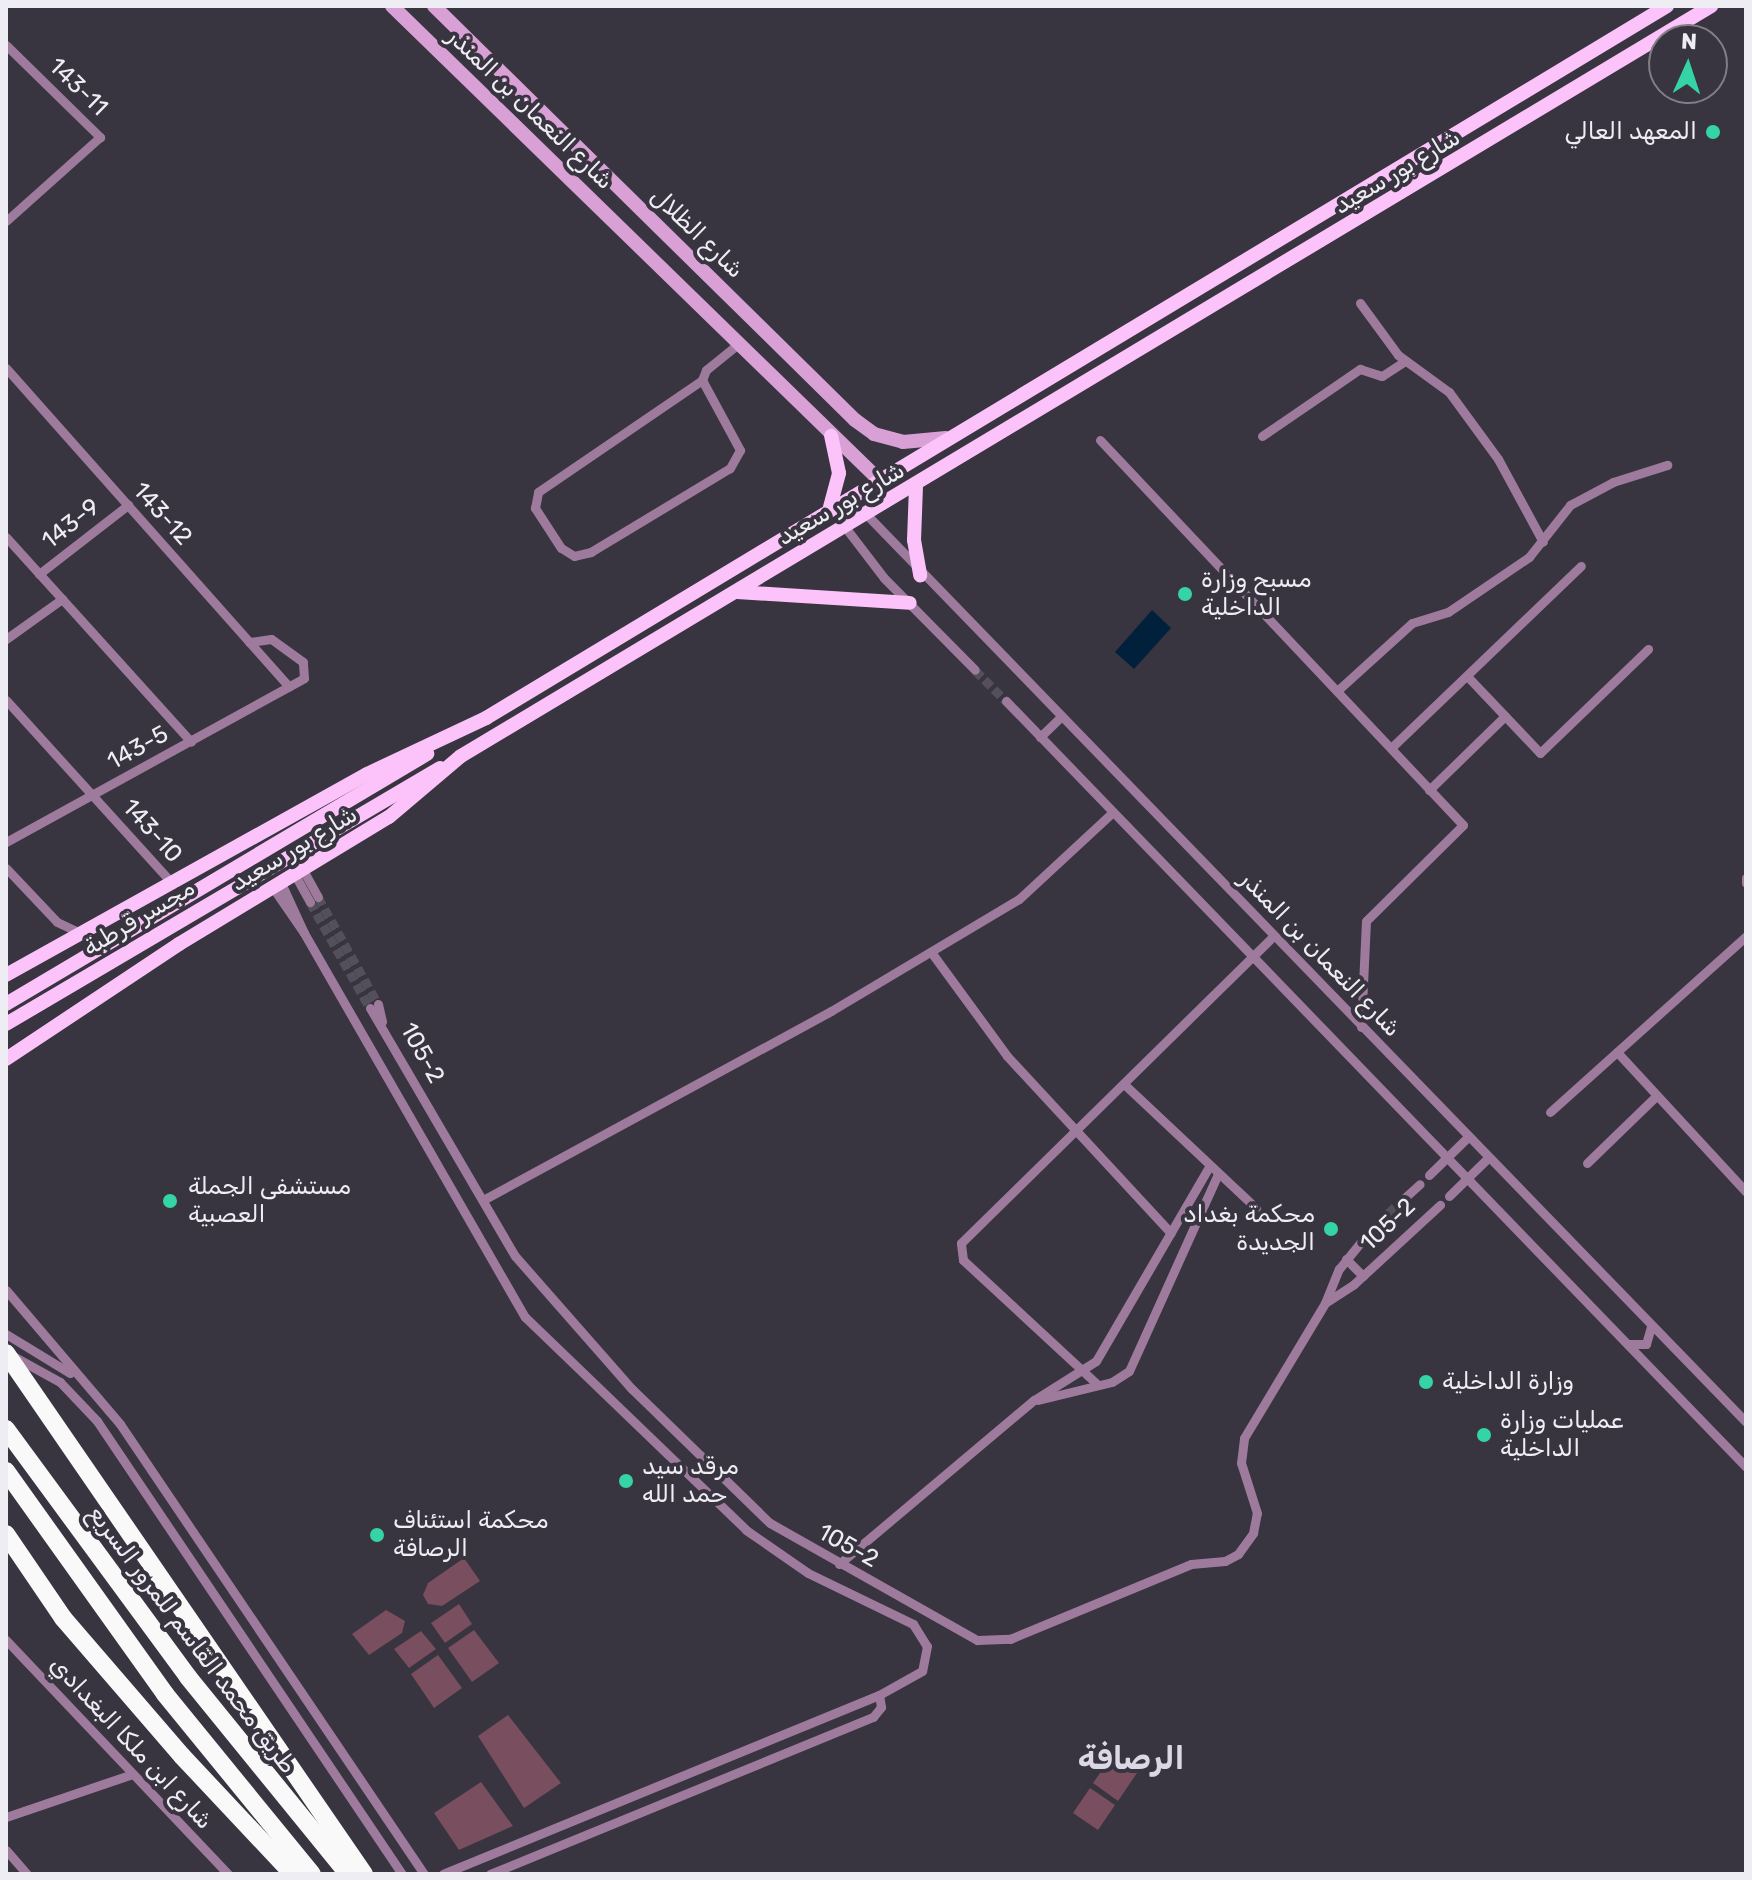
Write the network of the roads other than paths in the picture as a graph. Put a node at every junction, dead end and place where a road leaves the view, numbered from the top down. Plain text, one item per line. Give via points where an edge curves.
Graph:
1 (392, 6) edge
2 (434, 6) edge
3 (1667, 6) edge
4 (1711, 6) edge
5 (469, 39) junction
6 (6, 45) edge
7 (448, 60) junction
8 (544, 114) junction
9 (525, 134) junction
10 (6, 221) edge
11 (1360, 303) dead end
12 (747, 313) junction
13 (733, 339) junction
14 (1405, 361) junction
15 (6, 368) edge
16 (702, 380) junction
17 (831, 436) junction
18 (1262, 436) dead end
19 (951, 437) junction
20 (1100, 440) dead end
21 (1667, 465) dead end
22 (878, 479) junction
23 (916, 486) junction
24 (128, 505) junction
25 (830, 507) junction
26 (866, 514) junction
27 (845, 527) junction
28 (6, 537) edge
29 (1543, 542) junction
30 (1581, 566) dead end
31 (39, 574) junction
32 (920, 575) junction
33 (737, 592) junction
34 (62, 599) junction
35 (910, 603) junction
36 (6, 639) edge
37 (249, 642) junction
38 (1648, 649) dead end
39 (975, 670) tunnel mouth
40 (1467, 676) junction
41 (289, 687) junction
42 (1337, 691) junction
43 (6, 700) edge
44 (1006, 701) tunnel mouth
45 (1505, 716) junction
46 (1060, 718) junction
47 (458, 734) junction
48 (1040, 737) junction
49 (191, 742) junction
50 (1391, 748) junction
51 (461, 756) junction
52 (1429, 790) junction
53 (93, 796) junction
54 (1113, 812) junction
55 (6, 842) edge
56 (6, 868) edge
57 (299, 872) junction
58 (172, 883) junction
59 (277, 886) junction
60 (314, 899) tunnel mouth
61 (57, 922) junction
62 (82, 933) junction
63 (1746, 936) edge
64 (1272, 937) junction
65 (57, 946) junction
66 (931, 952) junction
67 (1253, 958) junction
68 (6, 975) edge
69 (6, 1004) edge
70 (374, 1006) tunnel mouth
71 (6, 1024) edge
72 (1361, 1027) junction
73 (1617, 1052) junction
74 (6, 1059) edge
75 (1125, 1085) junction
76 (1654, 1098) junction
77 (1550, 1112) dead end
78 (1077, 1131) junction
79 (1468, 1137) junction
80 (1488, 1158) junction
81 (1446, 1159) junction
82 (1587, 1163) dead end
83 (1209, 1167) junction
84 (1218, 1174) junction
85 (1429, 1175) dead end
86 (1466, 1179) junction
87 (1420, 1184) dead end
88 (1744, 1188) edge
89 (1449, 1196) dead end
90 (483, 1200) junction
91 (1401, 1201) tunnel mouth
92 (1440, 1205) dead end
93 (1256, 1208) dead end
94 (1369, 1232) tunnel mouth
95 (1171, 1233) junction
96 (1346, 1259) junction
97 (1363, 1276) junction
98 (6, 1290) edge
99 (1325, 1303) junction
100 (1650, 1325) junction
101 (6, 1334) edge
102 (1627, 1343) junction
103 (6, 1353) edge
104 (1083, 1371) junction
105 (86, 1383) junction
106 (1098, 1385) junction
107 (1024, 1407) junction
108 (1746, 1422) edge
109 (6, 1429) edge
110 (1746, 1467) edge
111 (6, 1471) edge
112 (6, 1534) edge
113 (839, 1564) junction
114 (6, 1640) edge
115 (879, 1695) junction
116 (132, 1774) junction
117 (675, 1777) junction
118 (682, 1794) junction
119 (6, 1817) edge
120 (6, 1850) edge
121 (450, 1872) edge
122 (27, 1874) edge
123 (228, 1874) edge
124 (293, 1874) edge
125 (312, 1874) edge
126 (348, 1874) edge
127 (364, 1874) edge
128 (402, 1874) edge
129 (424, 1874) edge
130 (490, 1874) edge

1 - 7 street, شارع النعمان بن المنذر
2 - 5 street, شارع الظلال
3 - 19 main road, شارع بور سعيد
4 - 23 main road, شارع بور سعيد
5 - 7 street
5 - 8 street, شارع الظلال
6 - 10 street, 143-11 via 100,137
7 - 9 street, شارع النعمان بن المنذر
8 - 9 street
8 - 12 street, شارع الظلال
9 - 13 street, شارع النعمان بن المنذر
11 - 14 street
12 - 13 street
12 - 19 street, شارع الظلال via 874,434 918,443
13 - 16 street
13 - 17 street, شارع النعمان بن المنذر
14 - 18 street via 1382,376 1360,369
14 - 29 street via 1434,376 1449,392 1498,459
15 - 24 street, 143-12
16 - 16 street via 538,492 535,508 561,548 574,556 591,552 737,460 740,450
17 - 22 street, شارع النعمان بن المنذر
17 - 25 main road via 839,473
19 - 22 main road, شارع بور سعيد
20 - 42 street
21 - 29 street via 1613,482 1570,505
22 - 25 main road, شارع بور سعيد
23 - 26 main road, شارع بور سعيد
23 - 32 main road via 914,540
24 - 31 street, 143-9
24 - 37 street, 143-12
25 - 47 main road, شارع بور سعيد
26 - 27 main road, شارع بور سعيد
26 - 32 street, شارع النعمان بن المنذر
27 - 33 main road, شارع بور سعيد
27 - 35 street
28 - 31 street
29 - 42 street via 1493,585 1448,612 1412,623
30 - 40 street
31 - 34 street
32 - 46 street, شارع النعمان بن المنذر
33 - 35 main road
33 - 51 main road, شارع بور سعيد
34 - 36 street
34 - 49 street
35 - 39 street
37 - 41 street, 143-12
37 - 41 street via 271,639 303,662 304,678
38 - 45 street via 1540,753
40 - 45 street
40 - 50 street
41 - 49 street, 143-5
42 - 50 street
43 - 53 street, 143-10
44 - 48 street, شارع النعمان بن المنذر
45 - 52 street
46 - 48 street
46 - 64 street, شارع النعمان بن المنذر
47 - 58 main road, شارع بور سعيد via 367,774
47 - 69 main road, مجسر قرطبة
48 - 54 street, شارع النعمان بن المنذر
49 - 53 street, 143-5
50 - 52 street
51 - 57 main road, شارع بور سعيد via 409,803
51 - 71 main road, مجسر قرطبة
52 - 72 street via 1463,825 1366,921
53 - 55 street, 143-5
53 - 58 street, 143-10
54 - 66 street via 1038,886
54 - 67 street, شارع النعمان بن المنذر
56 - 61 street
57 - 59 main road, شارع بور سعيد
57 - 60 street
58 - 62 main road, شارع بور سعيد
59 - 74 main road, شارع بور سعيد
59 - 115 street via 525,1317 746,1530 808,1573 922,1633 928,1652 922,1671
61 - 62 street
61 - 65 street
62 - 65 main road, شارع بور سعيد
63 - 73 street
64 - 67 street
64 - 72 street, شارع النعمان بن المنذر
65 - 68 main road, شارع بور سعيد
66 - 78 street via 984,1028
66 - 90 street
67 - 75 street
67 - 81 street, شارع النعمان بن المنذر
70 - 90 street, 105-2
72 - 79 street, شارع النعمان بن المنذر
73 - 76 street
73 - 77 street
75 - 78 street
75 - 83 street
76 - 82 street
76 - 88 street
78 - 95 street
78 - 104 street via 963,1239 960,1252
79 - 80 street, شارع النعمان بن المنذر
79 - 81 street, 105-2
80 - 86 street, 105-2
80 - 100 street, شارع النعمان بن المنذر
81 - 85 street, 105-2
81 - 86 street, شارع النعمان بن المنذر
83 - 84 street
83 - 95 street
84 - 93 street
84 - 106 street via 1133,1365 1118,1379
86 - 89 street, 105-2
86 - 102 street, شارع النعمان بن المنذر
87 - 91 street, 105-2
90 - 113 street, 105-2 via 530,1278 632,1389 757,1513
92 - 97 street, 105-2
94 - 96 street, 105-2
95 - 104 street via 1106,1348
96 - 97 street
96 - 99 street, 105-2
97 - 99 street, 105-2
98 - 105 street
99 - 113 street, 105-2 via 1244,1438 1241,1463 1257,1513 1253,1533 1232,1558 1191,1564 1010,1639 991,1642 971,1637
100 - 102 street via 1646,1344
100 - 108 street, شارع النعمان بن المنذر
101 - 105 street
102 - 110 street, شارع النعمان بن المنذر
103 - 127 highway
103 - 128 street via 48,1374 90,1411
104 - 106 street
104 - 107 street
105 - 129 street via 120,1424
106 - 107 street via 1060,1392
107 - 113 street
109 - 126 highway, طريق محمد القاسم للمرور السريع via 188,1677
111 - 125 highway, طريق محمد القاسم للمرور السريع via 165,1694
112 - 124 highway via 63,1618
114 - 116 street, شارع ابن ملكا البغدادي
115 - 117 street
115 - 118 street via 881,1707 873,1717
116 - 119 street
116 - 123 street, شارع ابن ملكا البغدادي
117 - 118 street
117 - 121 street
118 - 130 street
120 - 122 street

